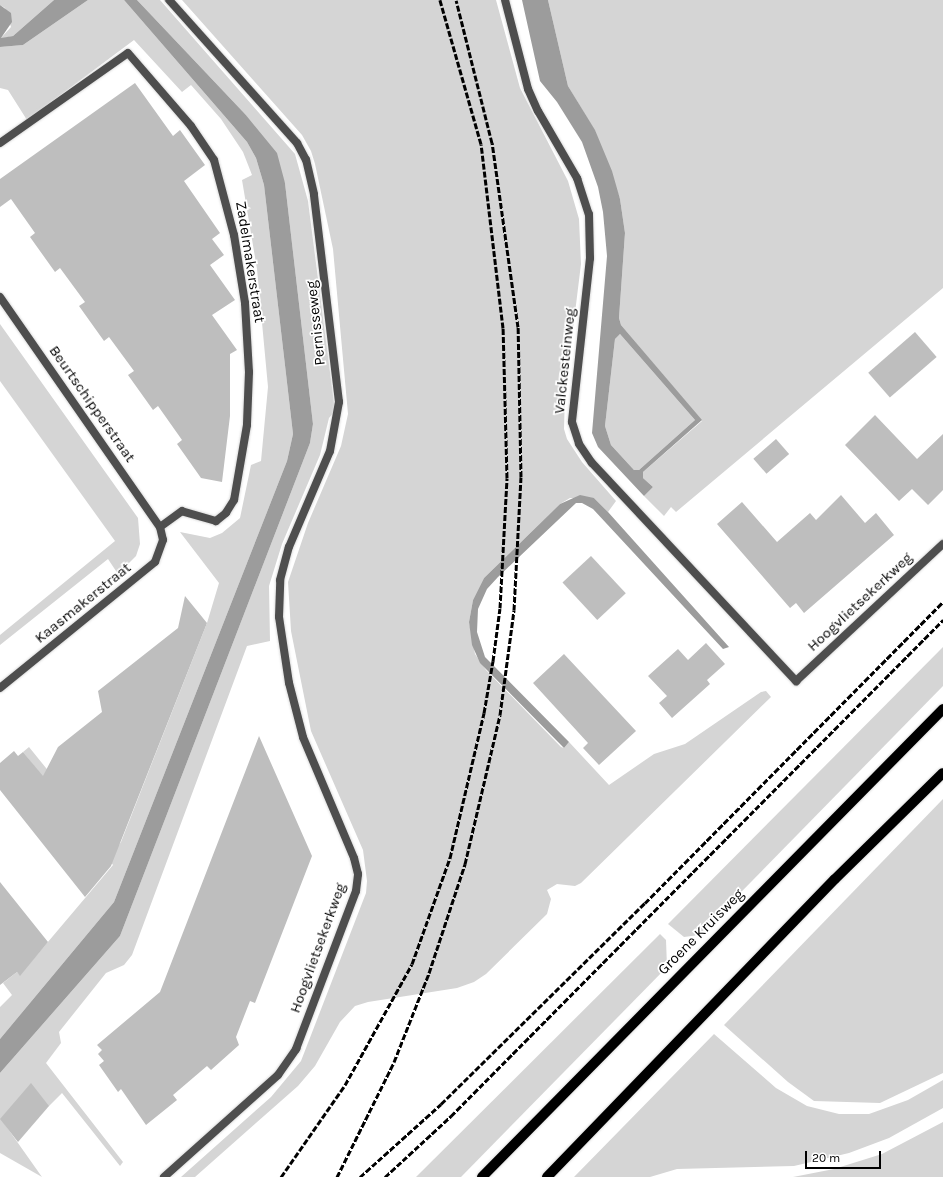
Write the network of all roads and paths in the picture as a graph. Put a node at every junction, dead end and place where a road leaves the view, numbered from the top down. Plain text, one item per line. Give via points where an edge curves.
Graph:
1 (170, 0) edge
2 (505, 0) edge
3 (0, 142) edge
4 (0, 296) edge
5 (160, 527) junction
6 (943, 544) edge
7 (796, 681) joint
8 (289, 683) joint
9 (0, 688) edge
10 (943, 709) edge
11 (943, 773) edge
12 (164, 1177) edge
13 (482, 1177) edge
14 (547, 1177) edge

1 - 8 street, Pernisseweg via 297,143 306,160 314,194 339,402 330,451 289,546 280,580 279,617
2 - 7 street, Valckesteinweg via 528,89 577,178 588,214 590,258 572,410 574,432 579,444 604,477
3 - 5 street, Zadelmakerstraat via 128,53 191,126 214,160 234,235 245,303 249,372 247,425 234,500 226,513 216,521 182,511
4 - 5 street, Beurtschipperstraat
5 - 9 street, Kaasmakerstraat via 163,540 155,562
6 - 7 street, Hoogvlietsekerkweg
8 - 12 street, Hoogvlietsekerkweg via 303,737 354,858 358,874 356,891 296,1049 278,1075
10 - 13 main road, Groene Kruisweg
11 - 14 main road via 829,885

